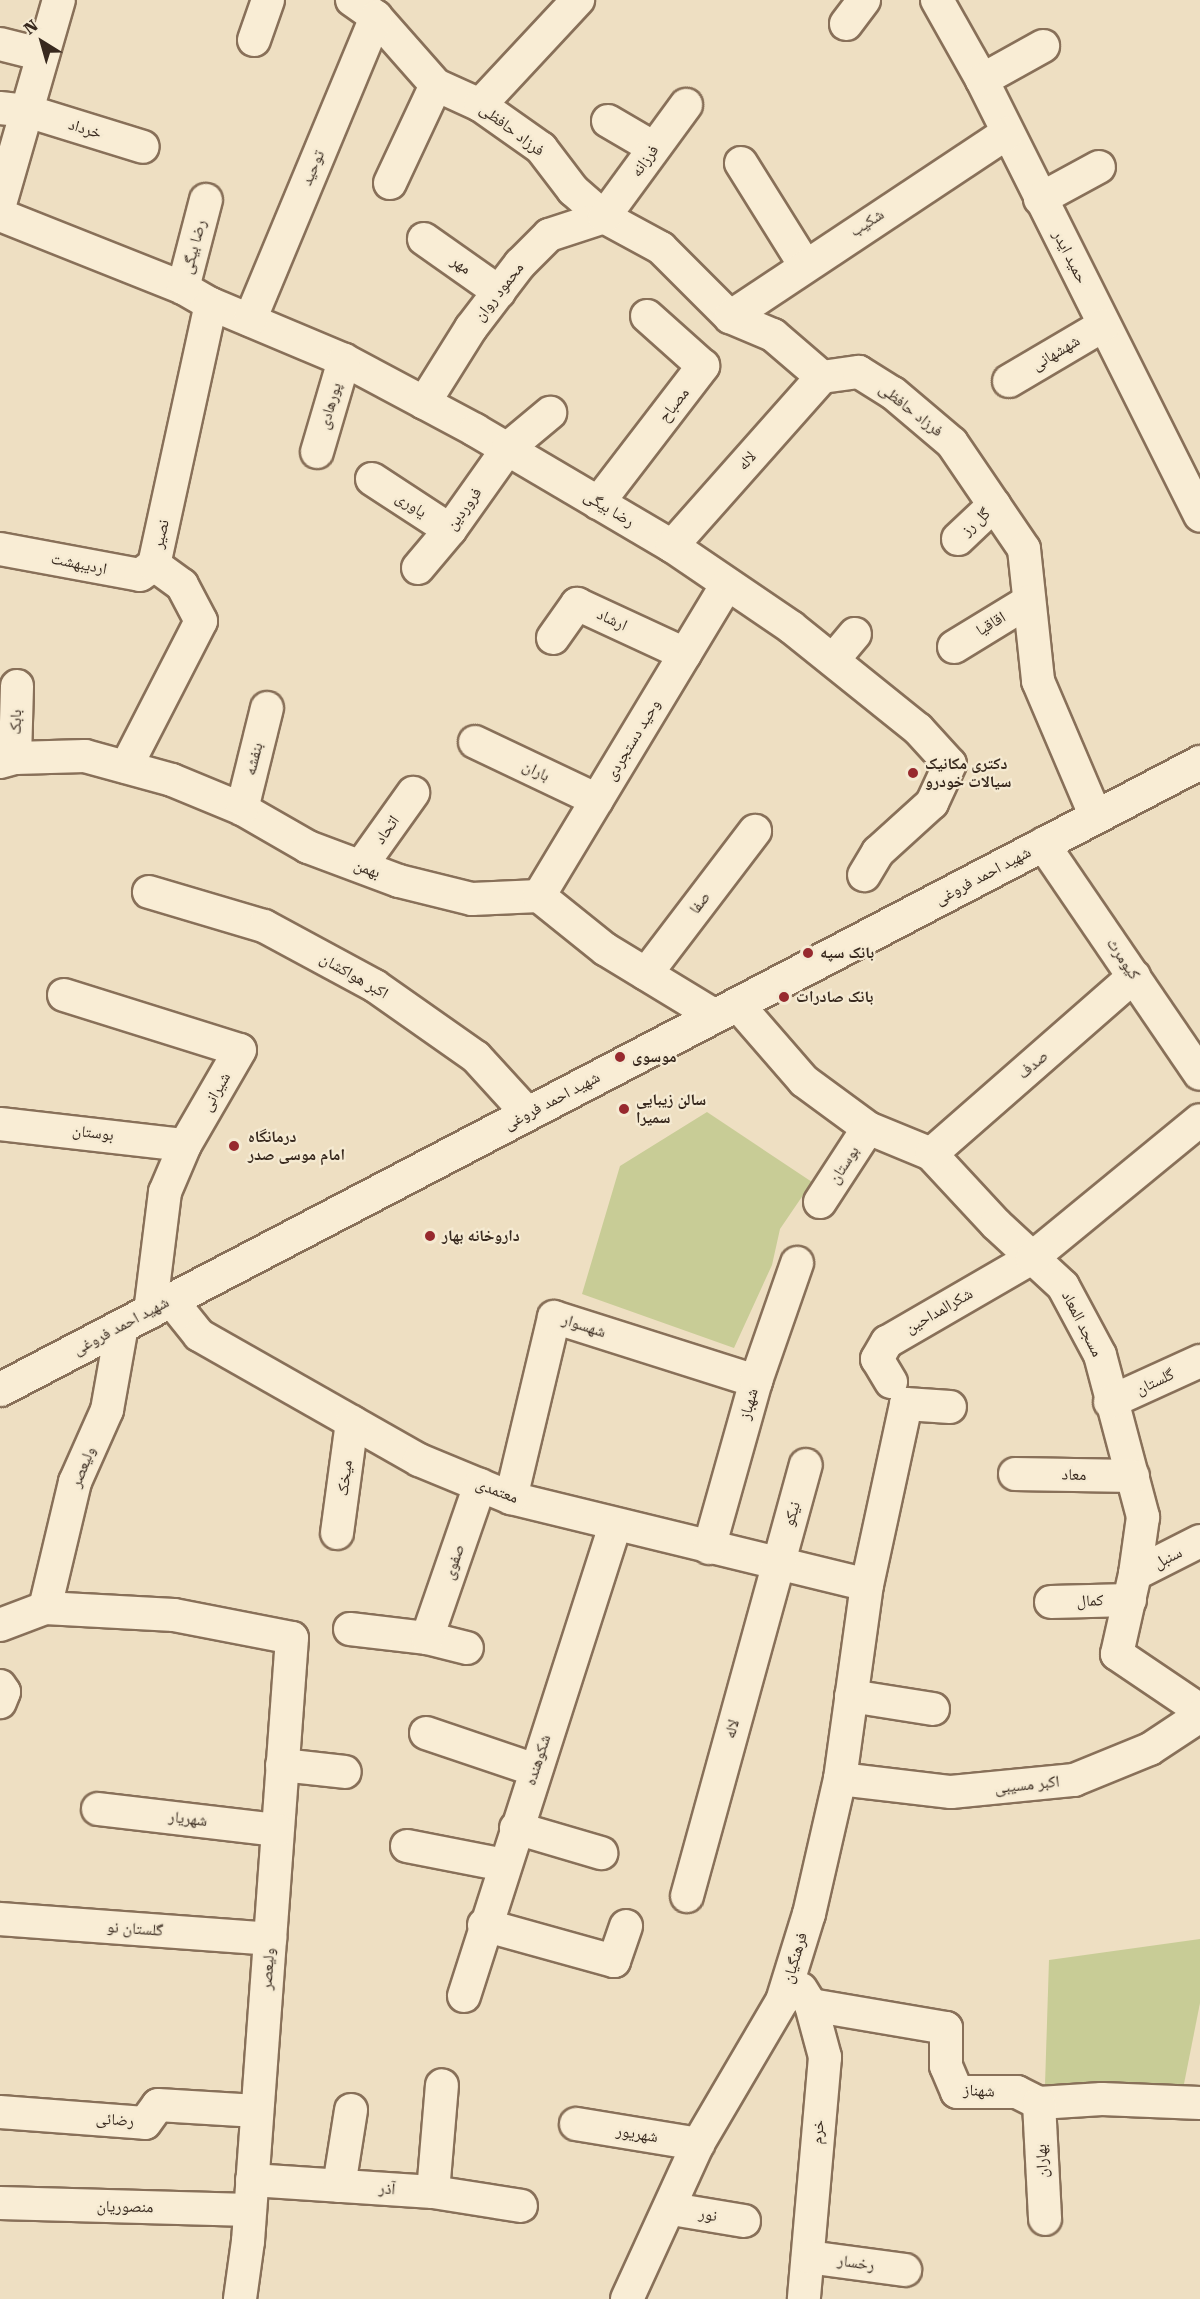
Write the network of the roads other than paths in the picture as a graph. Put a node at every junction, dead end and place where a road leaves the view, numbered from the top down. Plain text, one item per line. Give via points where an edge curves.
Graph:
1 (59, 0) edge
2 (268, 0) edge
3 (578, 0) edge
4 (937, 0) edge
5 (364, 8) edge
6 (254, 40) dead end
7 (0, 44) edge
8 (1042, 46) dead end
9 (43, 55) junction
10 (982, 80) junction
11 (436, 85) junction
12 (480, 105) junction
13 (686, 105) dead end
14 (14, 109) edge
15 (608, 121) dead end
16 (1006, 133) junction
17 (143, 147) dead end
18 (654, 148) junction
19 (741, 164) dead end
20 (1099, 167) dead end
21 (390, 183) dead end
22 (1041, 199) junction
23 (206, 200) dead end
24 (0, 204) edge
25 (0, 215) edge
26 (604, 217) junction
27 (424, 239) dead end
28 (804, 264) junction
29 (183, 288) junction
30 (499, 292) junction
31 (211, 304) junction
32 (647, 316) dead end
33 (730, 317) junction
34 (250, 320) junction
35 (1104, 325) junction
36 (344, 360) junction
37 (822, 377) junction
38 (1009, 381) dead end
39 (424, 403) junction
40 (550, 413) dead end
41 (507, 448) junction
42 (317, 452) dead end
43 (1191, 474) edge
44 (372, 479) dead end
45 (598, 503) junction
46 (994, 505) junction
47 (1200, 516) edge
48 (450, 530) junction
49 (958, 539) dead end
50 (672, 546) junction
51 (0, 549) edge
52 (154, 565) junction
53 (418, 568) dead end
54 (727, 584) junction
55 (1029, 601) junction
56 (855, 634) dead end
57 (553, 638) dead end
58 (954, 647) dead end
59 (685, 654) junction
60 (833, 660) junction
61 (17, 686) dead end
62 (267, 708) dead end
63 (475, 742) dead end
64 (5, 757) edge
65 (1200, 762) edge
66 (126, 767) junction
67 (413, 794) dead end
68 (597, 800) junction
69 (242, 809) junction
70 (1096, 817) junction
71 (754, 831) dead end
72 (1043, 844) junction
73 (361, 867) junction
74 (864, 875) dead end
75 (148, 892) dead end
76 (538, 896) junction
77 (646, 974) junction
78 (1134, 976) junction
79 (64, 995) dead end
80 (727, 1010) junction
81 (1200, 1074) edge
82 (528, 1114) junction
83 (1200, 1120) edge
84 (0, 1124) edge
85 (868, 1128) junction
86 (185, 1145) junction
87 (931, 1154) junction
88 (820, 1202) dead end
89 (1032, 1258) junction
90 (797, 1263) dead end
91 (147, 1312) junction
92 (1200, 1361) edge
93 (756, 1381) junction
94 (891, 1382) dead end
95 (0, 1389) edge
96 (1110, 1402) junction
97 (950, 1407) dead end
98 (352, 1422) junction
99 (807, 1465) dead end
100 (1016, 1474) dead end
101 (1133, 1476) junction
102 (480, 1485) junction
103 (511, 1498) junction
104 (615, 1526) junction
105 (337, 1533) dead end
106 (1200, 1541) edge
107 (709, 1548) junction
108 (777, 1562) junction
109 (867, 1585) junction
110 (1133, 1587) junction
111 (1051, 1602) dead end
112 (45, 1608) junction
113 (0, 1625) edge
114 (350, 1629) dead end
115 (427, 1638) junction
116 (467, 1648) dead end
117 (0, 1686) edge
118 (851, 1696) junction
119 (0, 1702) edge
120 (933, 1709) dead end
121 (1200, 1710) edge
122 (1200, 1716) edge
123 (426, 1733) dead end
124 (282, 1765) junction
125 (535, 1770) junction
126 (345, 1772) dead end
127 (840, 1779) junction
128 (98, 1809) dead end
129 (516, 1828) junction
130 (277, 1830) junction
131 (406, 1846) dead end
132 (601, 1853) dead end
133 (504, 1865) junction
134 (687, 1896) dead end
135 (0, 1919) edge
136 (484, 1925) junction
137 (626, 1926) dead end
138 (270, 1939) junction
139 (791, 1973) junction
140 (464, 1996) dead end
141 (811, 2005) junction
142 (442, 2085) dead end
143 (1039, 2103) junction
144 (1200, 2103) edge
145 (351, 2110) dead end
146 (257, 2111) junction
147 (0, 2112) edge
148 (576, 2124) dead end
149 (698, 2144) junction
150 (339, 2186) junction
151 (433, 2192) junction
152 (251, 2195) junction
153 (0, 2204) edge
154 (521, 2206) dead end
155 (672, 2209) junction
156 (1046, 2218) dead end
157 (744, 2222) dead end
158 (808, 2257) junction
159 (905, 2270) dead end
160 (240, 2299) edge
161 (627, 2299) edge
162 (804, 2299) edge

1 - 9 street
2 - 6 street
3 - 12 street
4 - 10 street, حمید ایدر
5 - 11 street, فرزاد حافظی
5 - 34 street, توحید
7 - 9 street
8 - 10 street
9 - 14 street
10 - 16 street, حمید ایدر
11 - 12 street, فرزاد حافظی
11 - 21 street
12 - 26 street, فرزاد حافظی via 541,148 573,190
13 - 18 street, فرزانه
14 - 17 street, خرداد
14 - 24 street
15 - 18 street
16 - 22 street, حمید ایدر
16 - 28 street, شکیب
18 - 26 street, فرزانه
19 - 28 street
20 - 22 street
22 - 35 street, حمید ایدر
23 - 29 street, رضا بیگی
25 - 29 street
26 - 30 street, محمود روان via 549,235
26 - 33 street, فرزاد حافظی via 661,248
27 - 30 street, مهر
28 - 33 street, شکیب
29 - 31 street, رضا بیگی
30 - 39 street, محمود روان via 471,328
31 - 34 street, رضا بیگی
31 - 52 street, نصیر
32 - 45 street, مصباح via 703,366
33 - 37 street, فرزاد حافظی via 772,335
34 - 36 street, رضا بیگی
35 - 38 street, شهشهانی
35 - 43 street, حمید ایدر
36 - 39 street, رضا بیگی
36 - 42 street, پورهادی
37 - 46 street, فرزاد حافظی via 859,372 892,393 952,442
37 - 50 street, لاله
39 - 41 street, رضا بیگی
40 - 41 street, فروردین
41 - 45 street, رضا بیگی
41 - 48 street, فروردین
43 - 47 street, حمید ایدر
44 - 48 street, یاوری
45 - 50 street, رضا بیگی
46 - 49 street, گل رز
46 - 55 street, فرزاد حافظی via 1024,549
48 - 53 street, فروردین
50 - 54 street, رضا بیگی
51 - 52 street, اردیبهشت via 140,575
52 - 66 street, نصیر via 182,585 201,621
54 - 59 street, وحید دستجردی
54 - 60 street, رضا بیگی
55 - 58 street, اقاقیا
55 - 70 street, فرزاد حافظی via 1038,681
56 - 60 street
57 - 59 street, ارشاد via 577,604
59 - 68 street, وحید دستجردی
60 - 74 street, رضا بیگی via 918,729 950,764 932,803 878,852
61 - 64 street, بابک
62 - 69 street, بنفشه
63 - 68 street, باران
64 - 66 street, بهمن via 85,756
65 - 70 main road, شهید احمد فروغی
66 - 69 street, بهمن via 172,780
67 - 73 street, اتحاد
68 - 76 street, وحید دستجردی
69 - 73 street, بهمن via 308,847
70 - 72 main road, شهید احمد فروغی
71 - 77 street, صفا
72 - 78 street, کیومرث
72 - 80 main road, شهید احمد فروغی
73 - 76 street, بهمن via 472,899
75 - 82 street, اکبر هواکشان via 264,926 375,986 476,1057
76 - 77 street via 605,950
77 - 80 street
78 - 81 street, کیومرث
78 - 87 street, صدف
79 - 86 street, شیرانی via 240,1050
80 - 82 main road, شهید احمد فروغی
80 - 85 street, مسجد المعاد via 804,1081
82 - 91 main road, شهید احمد فروغی
83 - 89 street
84 - 86 street, بوستان
85 - 87 street, مسجد المعاد
85 - 88 street, بوستان
86 - 91 street, شیرانی via 165,1192
87 - 89 street, مسجد المعاد
89 - 94 street, شکرالمداحین via 887,1342 878,1359
89 - 96 street, مسجد المعاد via 1063,1286 1100,1355
90 - 93 street, شهباز
91 - 95 main road, شهید احمد فروغی
91 - 98 street, معتمدی via 199,1335
91 - 112 street, ولیعصر via 75,1482
92 - 96 street, گلستان
93 - 103 street, شهسوار via 554,1317
93 - 107 street, شهباز
96 - 101 street, مسجد المعاد
97 - 109 street, فرهنگیان via 906,1404
98 - 102 street, معتمدی via 419,1460
98 - 105 street, میخک
99 - 108 street, نیکو
100 - 101 street, معاد
101 - 110 street, مسجد المعاد via 1143,1517
102 - 103 street, معتمدی
102 - 115 street, صفوی
103 - 104 street, معتمدی
104 - 107 street, معتمدی
104 - 125 street, شکوهنده
106 - 110 street, سنبل
107 - 108 street, معتمدی
108 - 109 street, معتمدی
108 - 134 street, لاله
109 - 118 street, فرهنگیان
110 - 111 street, کمال
110 - 121 street, مسجد المعاد via 1118,1654
112 - 113 street
112 - 124 street, ولیعصر via 174,1615 292,1638
114 - 115 street
115 - 116 street
117 - 119 street via 4,1692
118 - 120 street
118 - 127 street, فرهنگیان
122 - 127 street, اکبر مسیبی via 1150,1749 1074,1780 951,1792
123 - 125 street
124 - 126 street
124 - 130 street, ولیعصر
125 - 129 street, شکوهنده
127 - 139 street, فرهنگیان via 809,1914
128 - 130 street, شهریار
129 - 132 street
129 - 133 street, شکوهنده
130 - 138 street, ولیعصر
131 - 133 street
133 - 136 street, شکوهنده
135 - 138 street, گلستان نو
136 - 137 street via 614,1961
136 - 140 street, شکوهنده
138 - 146 street, ولیعصر
139 - 141 street, خرم
139 - 149 street, فرهنگیان via 782,2001
141 - 143 street, شهناز via 946,2028 946,2066 957,2092 1017,2092
141 - 158 street, خرم via 825,2057
142 - 151 street
143 - 144 street, شهناز via 1102,2099
143 - 156 street, بهاران
145 - 150 street
146 - 147 street, رضائی via 158,2105 146,2123
146 - 152 street, ولیعصر
148 - 149 street, شهریور
149 - 155 street, فرهنگیان
150 - 151 street, آذر
150 - 152 street, آذر
151 - 154 street, آذر
152 - 153 street, منصوریان
152 - 160 street, ولیعصر
155 - 157 street, نور
155 - 161 street, فرهنگیان
158 - 159 street, رخسار
158 - 162 street, خرم

